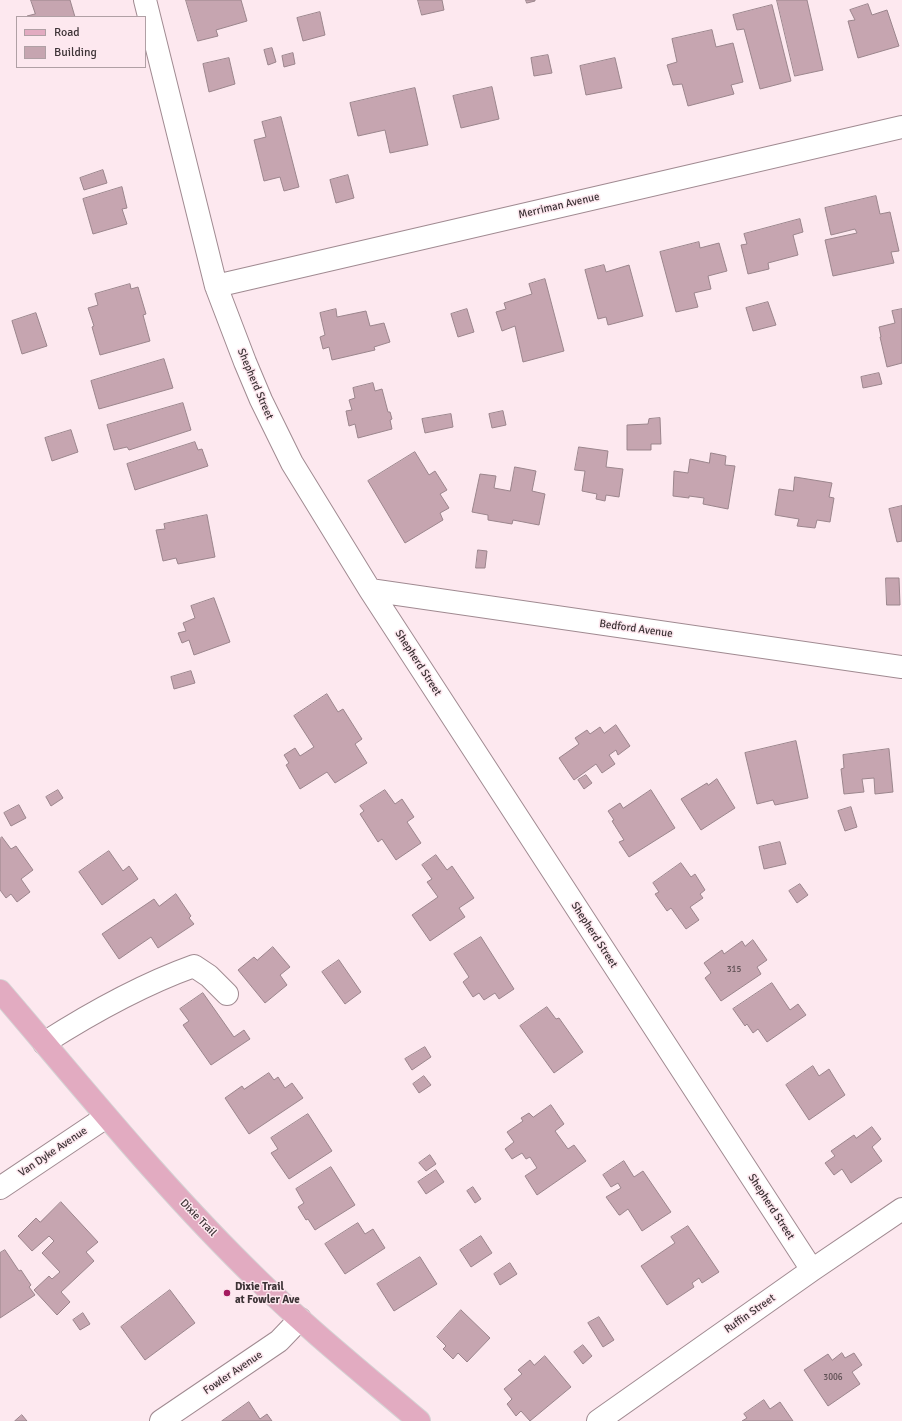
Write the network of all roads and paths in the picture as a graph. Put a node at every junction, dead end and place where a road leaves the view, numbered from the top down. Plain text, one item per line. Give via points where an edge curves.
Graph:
1 (145, 0) edge
2 (899, 132) edge
3 (216, 286) junction
4 (370, 590) junction
5 (902, 667) edge
6 (0, 991) edge
7 (227, 994) dead end
8 (44, 1043) junction
9 (106, 1117) junction
10 (0, 1188) edge
11 (902, 1209) edge
12 (812, 1270) junction
13 (300, 1319) junction
14 (161, 1421) edge
15 (419, 1421) edge
16 (598, 1421) edge

1 - 3 street, Shepherd Street
2 - 3 street, Merriman Avenue
3 - 4 street, Shepherd Street via 264,407 292,463
4 - 5 street, Bedford Avenue
4 - 12 street, Shepherd Street
6 - 8 main road, Dixie Trail
7 - 8 street via 209,976 194,966 161,979
8 - 9 main road, Dixie Trail
9 - 10 street, Van Dyke Avenue
9 - 13 main road, Dixie Trail via 257,1279
11 - 12 street, Ruffin Street
12 - 16 street, Ruffin Street
13 - 14 street, Fowler Avenue via 279,1341
13 - 15 main road, Dixie Trail

